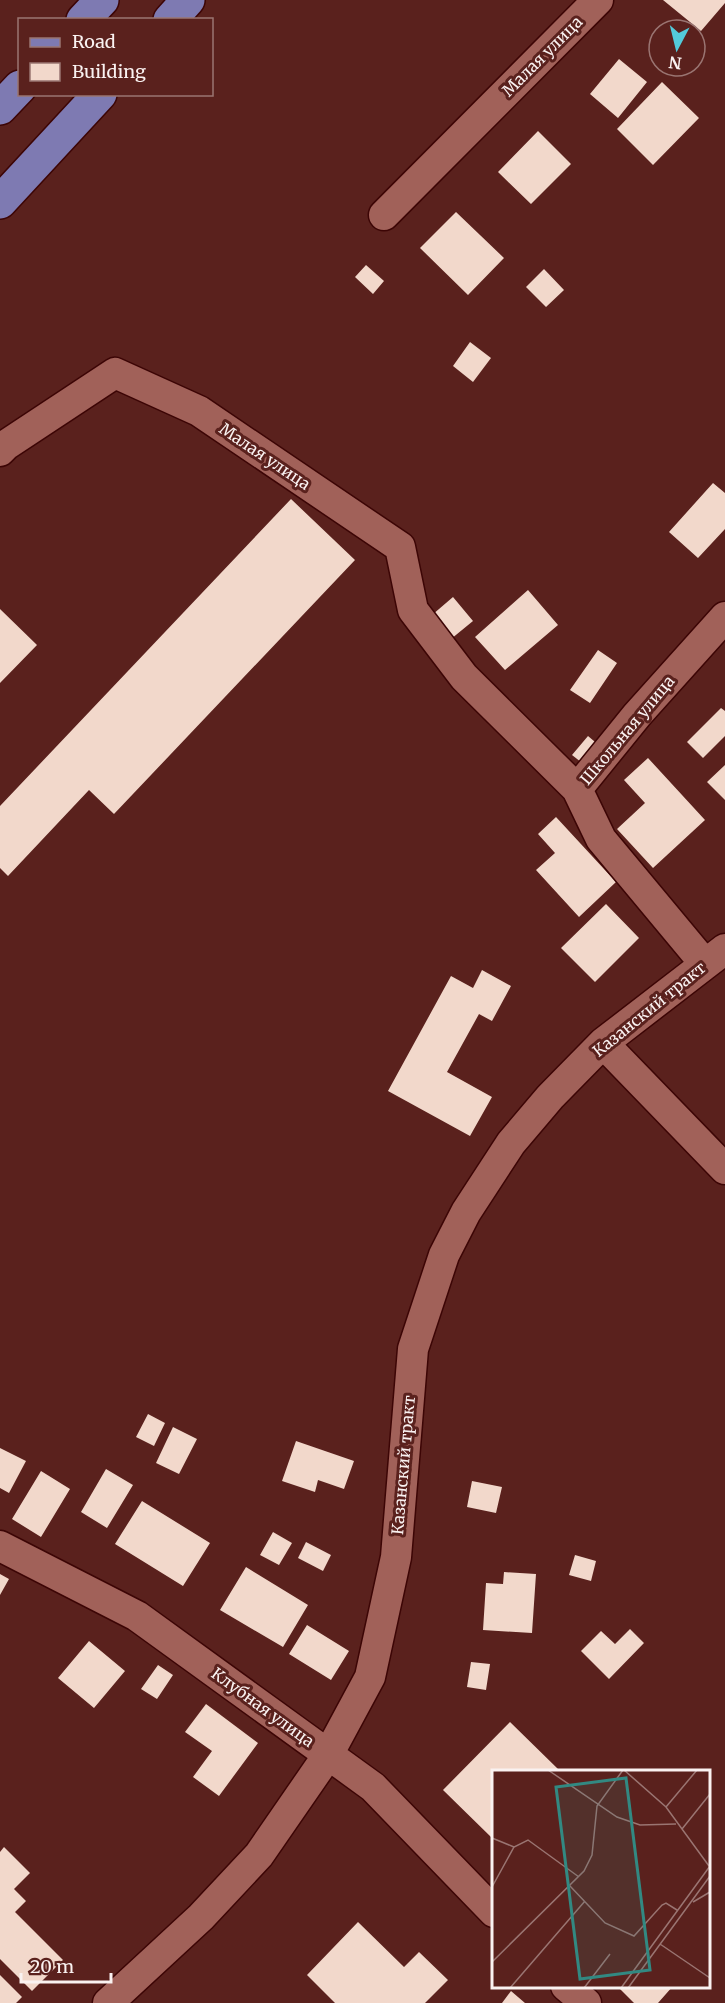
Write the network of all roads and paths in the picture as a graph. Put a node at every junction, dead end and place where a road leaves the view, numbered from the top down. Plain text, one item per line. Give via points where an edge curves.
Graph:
1 (102, 0) edge
2 (189, 0) edge
3 (598, 0) edge
4 (85, 18) edge
5 (172, 18) edge
6 (18, 89) edge
7 (98, 96) edge
8 (0, 108) edge
9 (0, 202) edge
10 (384, 215) dead end
11 (0, 451) edge
12 (725, 617) edge
13 (577, 789) junction
14 (715, 956) edge
15 (603, 1043) junction
16 (725, 1169) edge
17 (0, 1546) edge
18 (328, 1755) junction
19 (492, 1910) edge
20 (568, 1988) edge
21 (108, 2003) edge
22 (586, 2003) edge

1 - 4 main road
2 - 5 main road
3 - 10 street, Малая улица
6 - 8 main road
7 - 9 main road
11 - 13 street, Малая улица via 115,373 199,411 400,547 413,610 464,677
12 - 13 street, Школьная улица
13 - 14 street, Школьная улица via 601,839
14 - 15 street, Казанский тракт
15 - 16 street
15 - 18 street, Казанский тракт via 511,1143 466,1212 444,1255 413,1349 396,1557 370,1677
17 - 18 street, Клубная улица via 137,1616
18 - 19 street, Клубная улица via 373,1787
18 - 21 street, Казанский тракт via 259,1855 201,1917
20 - 22 street

